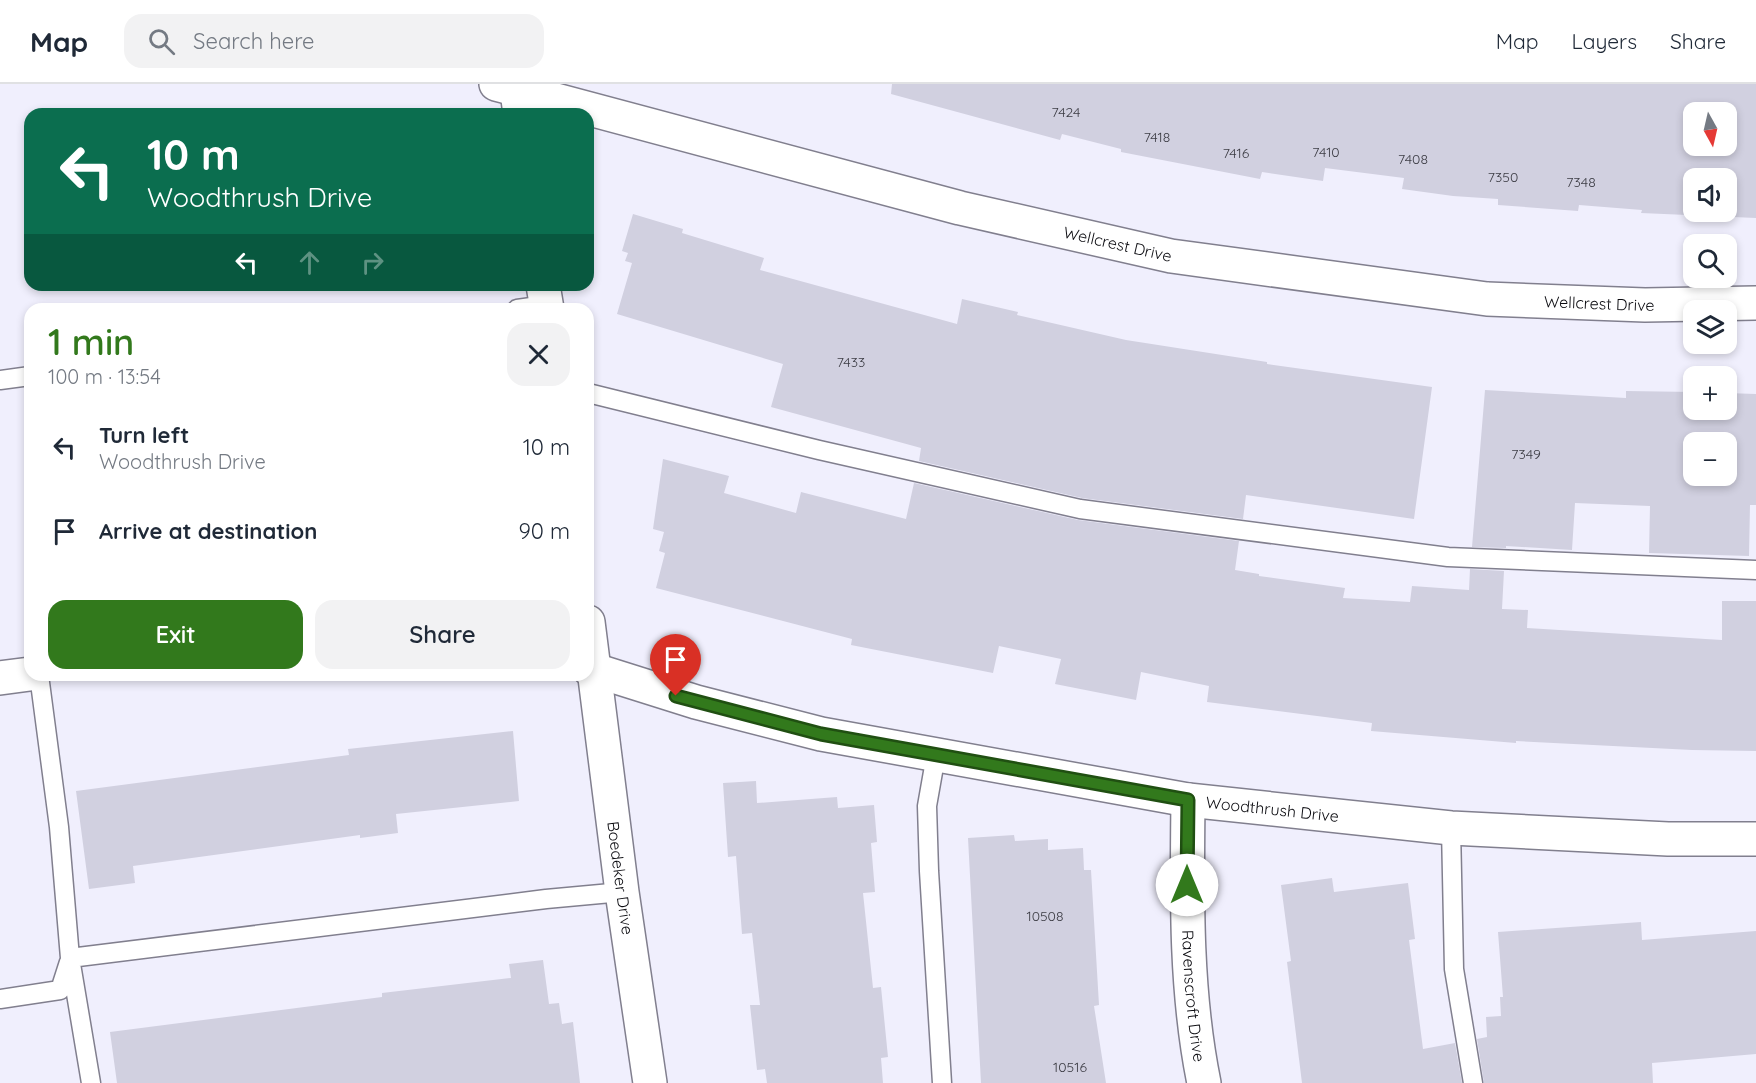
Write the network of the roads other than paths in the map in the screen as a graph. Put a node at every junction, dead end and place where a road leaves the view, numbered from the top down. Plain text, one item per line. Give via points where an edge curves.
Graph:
1 (512, 93) edge
2 (570, 108) edge
3 (594, 114) edge
4 (1756, 303) edge
5 (24, 377) edge
6 (0, 380) edge
7 (594, 394) edge
8 (1756, 570) edge
9 (594, 671) edge
10 (24, 675) edge
11 (0, 678) edge
12 (40, 681) edge
13 (593, 681) edge
14 (936, 755) junction
15 (1188, 800) junction
16 (1451, 828) junction
17 (1756, 839) edge
18 (622, 892) junction
19 (70, 958) junction
20 (0, 999) edge
21 (91, 1083) edge
22 (650, 1083) edge
23 (942, 1083) edge
24 (1204, 1083) edge
25 (1473, 1083) edge

1 - 2 street, Wellcrest Drive
3 - 4 street, Wellcrest Drive via 960,208 1171,256 1487,299 1645,305
5 - 6 lane
7 - 8 lane via 1080,509 1448,557
9 - 14 street, Woodthrush Drive via 821,734
10 - 11 street
12 - 19 lane via 59,827
13 - 18 street, Boedeker Drive
14 - 15 street, Woodthrush Drive
14 - 23 lane via 927,806
15 - 16 street, Woodthrush Drive
15 - 24 street, Ravenscroft Drive via 1187,927 1196,1043
16 - 17 street, Woodthrush Drive via 1668,839
16 - 25 lane via 1454,969
18 - 19 lane
18 - 22 street, Boedeker Drive
19 - 20 lane via 60,990
19 - 21 lane

